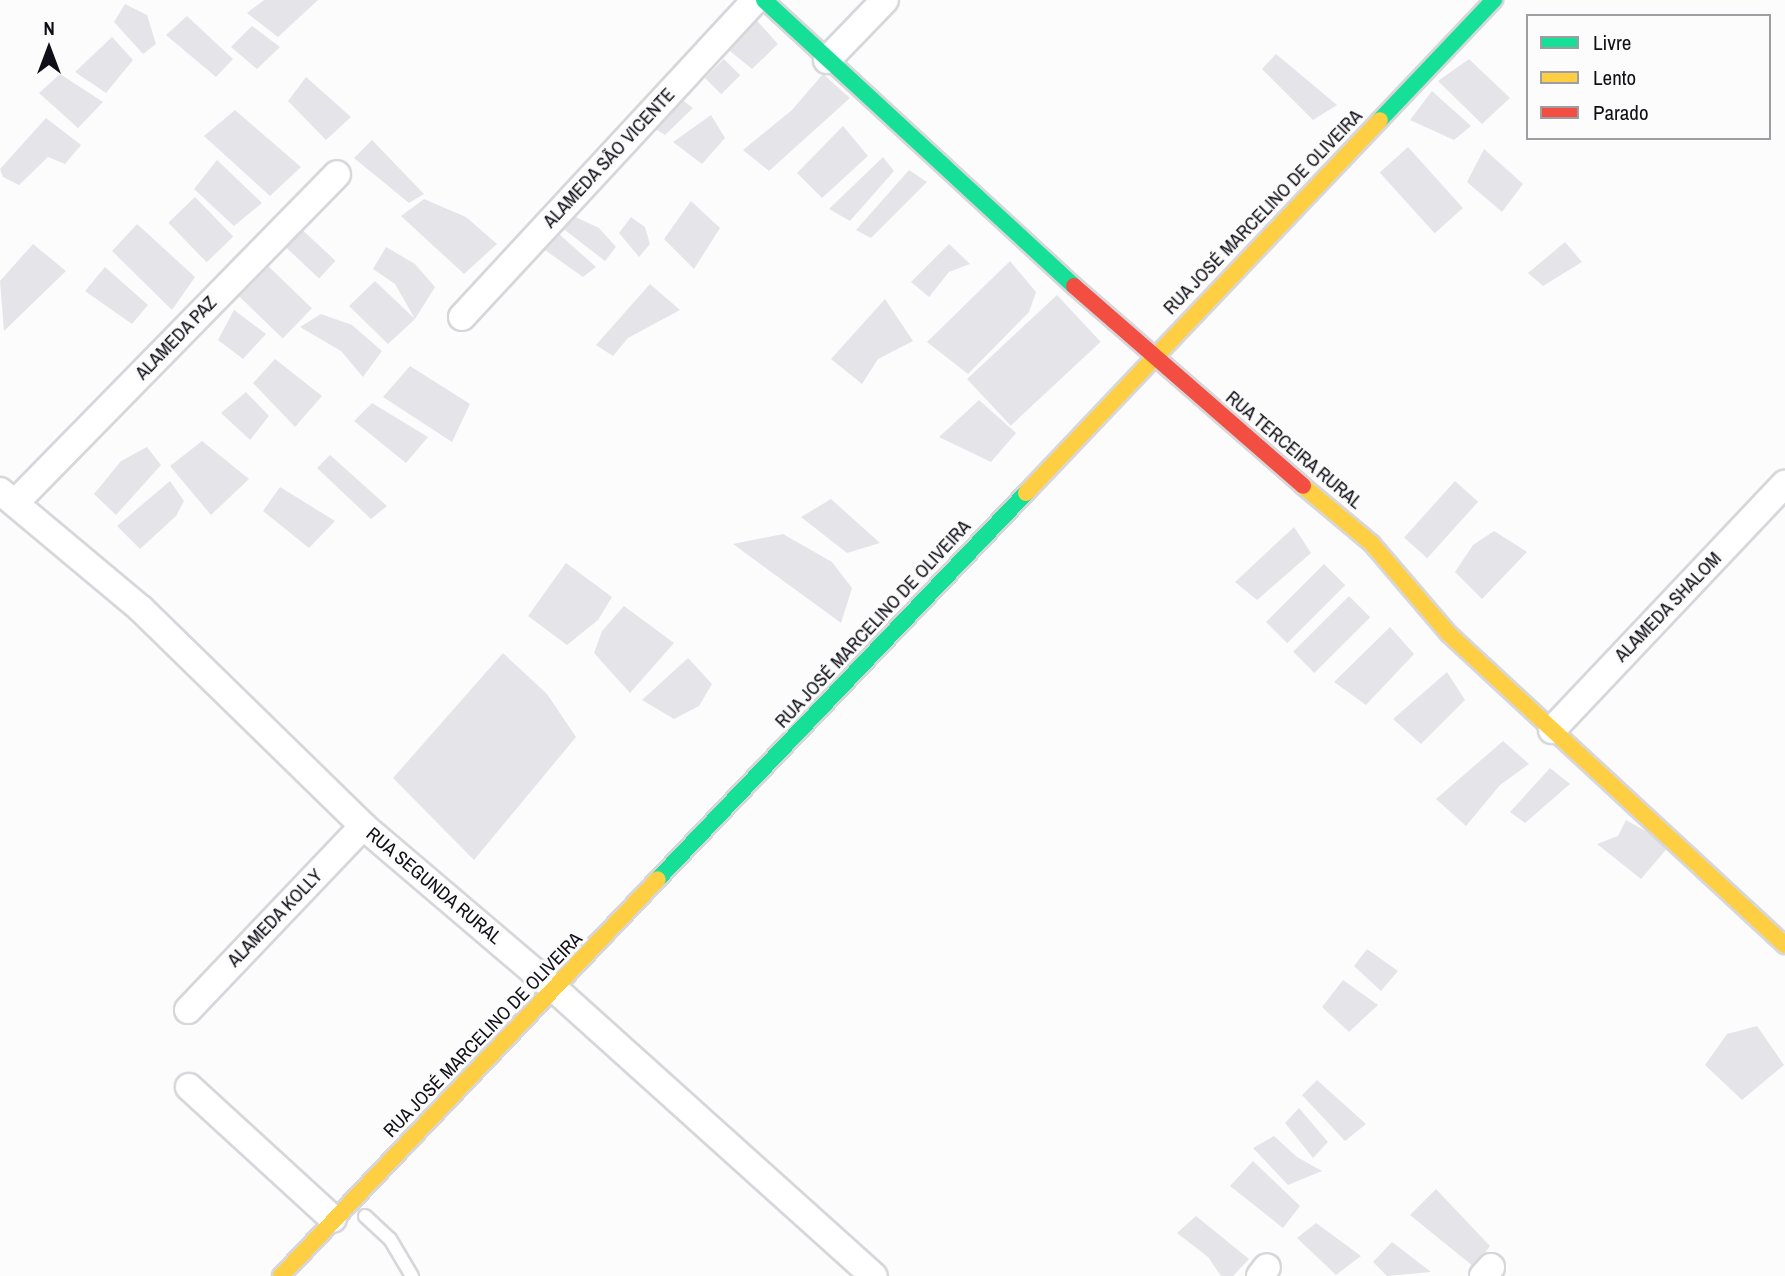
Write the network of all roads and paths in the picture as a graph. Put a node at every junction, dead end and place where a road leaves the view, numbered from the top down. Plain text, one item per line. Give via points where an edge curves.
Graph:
1 (756, 0) edge
2 (764, 0) edge
3 (885, 0) edge
4 (1494, 0) edge
5 (827, 60) junction
6 (337, 174) dead end
7 (462, 317) dead end
8 (1152, 358) junction
9 (1785, 484) edge
10 (7, 497) edge
11 (1552, 730) junction
12 (363, 826) junction
13 (1785, 945) edge
14 (557, 991) junction
15 (188, 1010) dead end
16 (189, 1087) dead end
17 (349, 1212) junction
18 (281, 1276) edge
19 (412, 1276) edge
20 (874, 1276) edge

1 - 7 street, ALAMEDA SÃO VICENTE
2 - 5 street, RUA TERCEIRA RURAL
3 - 5 street
4 - 8 street, RUA JOSÉ MARCELINO DE OLIVEIRA
5 - 8 street, RUA TERCEIRA RURAL
6 - 10 street, ALAMEDA PAZ
8 - 11 street, RUA TERCEIRA RURAL via 1372,544 1449,634
8 - 14 street, RUA JOSÉ MARCELINO DE OLIVEIRA
9 - 11 street, ALAMEDA SHALOM
10 - 12 street, RUA SEGUNDA RURAL via 141,609
11 - 13 street, RUA TERCEIRA RURAL
12 - 14 street, RUA SEGUNDA RURAL
12 - 15 street, ALAMEDA KOLLY
14 - 17 street, RUA JOSÉ MARCELINO DE OLIVEIRA
14 - 20 street, RUA SEGUNDA RURAL
16 - 17 street
17 - 18 street, RUA JOSÉ MARCELINO DE OLIVEIRA
17 - 19 lane via 390,1239

